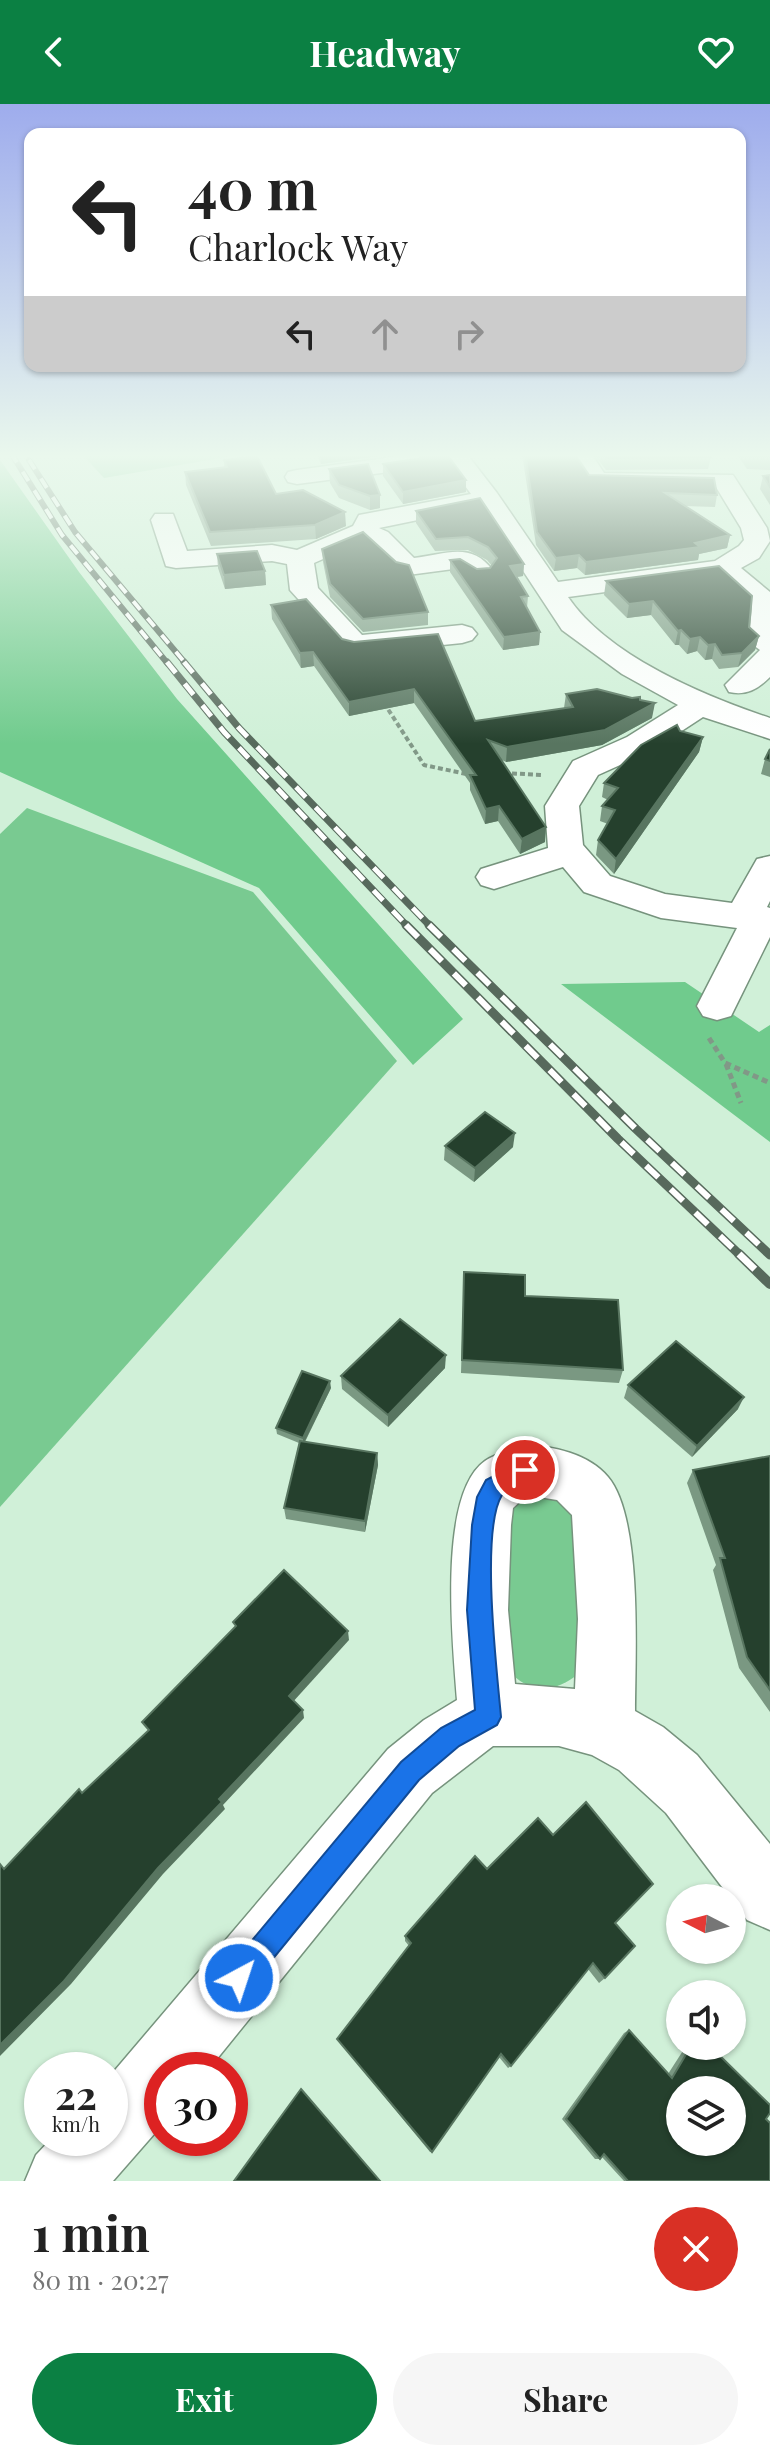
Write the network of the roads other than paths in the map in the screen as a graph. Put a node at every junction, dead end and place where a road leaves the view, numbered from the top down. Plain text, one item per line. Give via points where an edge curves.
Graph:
1 (173, 550) edge
2 (318, 550) edge
3 (391, 550) edge
4 (523, 550) edge
5 (759, 554) edge
6 (300, 559) junction
7 (722, 568) junction
8 (479, 571) edge
9 (550, 591) junction
10 (462, 634) dead end
11 (762, 645) edge
12 (740, 685) dead end
13 (700, 705) junction
14 (770, 729) edge
15 (571, 853) junction
16 (770, 867) edge
17 (494, 877) dead end
18 (757, 918) edge
19 (717, 1006) road end
20 (488, 1717) junction
21 (604, 1727) junction
22 (770, 1897) edge
23 (178, 2052) edge
24 (144, 2092) edge
25 (128, 2110) edge
26 (86, 2156) edge
27 (62, 2181) edge

1 - 6 street via 176,560 272,553
2 - 6 street
3 - 8 street via 408,567 468,559
4 - 9 street
5 - 7 street
6 - 10 street via 304,590 352,654
7 - 9 street
7 - 11 street via 766,604
9 - 13 street via 572,624 633,668
11 - 12 street via 756,674
13 - 14 street
13 - 15 street via 639,744 585,768 562,806
15 - 17 street
15 - 18 street via 597,884 661,906
16 - 18 street
18 - 19 street
20 - 21 street via 535,1712
20 - 21 street via 479,1610 488,1497 504,1479 525,1470 548,1471 576,1482 599,1513 607,1619
20 - 23 street via 450,1737 410,1771
21 - 22 street via 675,1776
24 - 25 street
26 - 27 street

